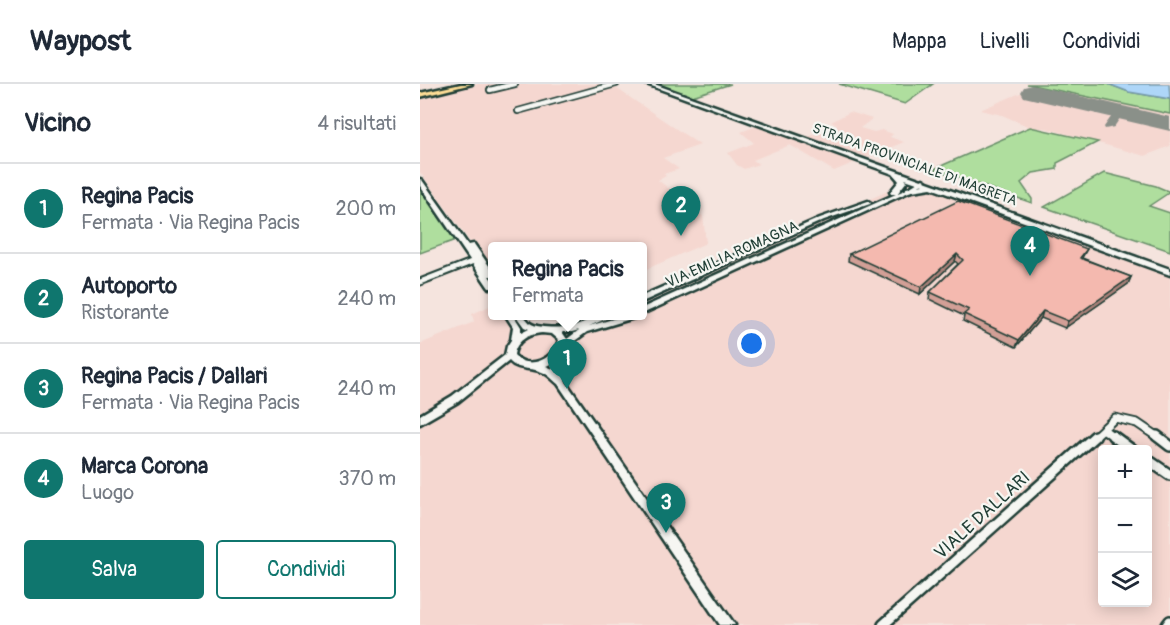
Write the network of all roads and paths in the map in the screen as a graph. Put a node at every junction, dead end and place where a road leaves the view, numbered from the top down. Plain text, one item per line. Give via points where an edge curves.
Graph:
1 (469, 84) edge
2 (515, 84) edge
3 (616, 84) edge
4 (649, 84) edge
5 (490, 90) dead end
6 (420, 95) edge
7 (518, 111) dead end
8 (871, 162) junction
9 (420, 173) edge
10 (923, 181) junction
11 (420, 182) edge
12 (909, 190) junction
13 (894, 192) junction
14 (968, 197) junction
15 (822, 219) junction
16 (834, 224) junction
17 (474, 261) junction
18 (488, 270) edge
19 (1170, 272) edge
20 (488, 280) edge
21 (420, 282) edge
22 (647, 297) edge
23 (647, 309) edge
24 (513, 320) edge
25 (524, 320) edge
26 (593, 320) edge
27 (616, 320) edge
28 (538, 330) junction
29 (549, 330) junction
30 (515, 341) junction
31 (562, 348) junction
32 (509, 356) junction
33 (518, 365) junction
34 (533, 366) junction
35 (489, 373) junction
36 (562, 382) junction
37 (420, 420) edge
38 (1102, 429) junction
39 (1125, 445) edge
40 (1170, 446) edge
41 (1152, 463) edge
42 (1170, 475) edge
43 (1170, 621) edge
44 (728, 625) edge
45 (883, 625) edge
46 (1167, 625) edge

1 - 6 main road
2 - 5 street
3 - 7 street
4 - 8 main road, STRADA PROVINCIALE DI MAGRETA
8 - 10 main road, STRADA PROVINCIALE DI MAGRETA
8 - 13 main road via 903,179
9 - 18 street
10 - 12 street, VIA EMILIA ROMAGNA
10 - 13 street, VIA EMILIA ROMAGNA
10 - 14 main road, STRADA PROVINCIALE DI MAGRETA
11 - 17 street
12 - 14 main road via 929,186
12 - 16 street, VIA EMILIA ROMAGNA
13 - 15 street, VIA EMILIA ROMAGNA
14 - 19 main road, STRADA PROVINCIALE DI MAGRETA
15 - 16 street via 831,219
15 - 22 street, VIA EMILIA ROMAGNA
16 - 23 street, VIA EMILIA ROMAGNA
17 - 20 street
17 - 21 street
24 - 30 street via 517,327
25 - 28 street
26 - 29 street via 572,329
27 - 31 street via 584,330
28 - 29 street
28 - 30 street
29 - 31 street via 561,335
30 - 32 street
31 - 34 street via 549,361
31 - 36 street via 556,366
32 - 33 street
32 - 35 street
33 - 34 street
33 - 35 street
34 - 36 street via 548,370
35 - 37 street
36 - 44 street
38 - 39 street
38 - 40 street via 1115,418 1122,418
38 - 45 street, VIALE DALLARI
41 - 42 street
43 - 46 street

